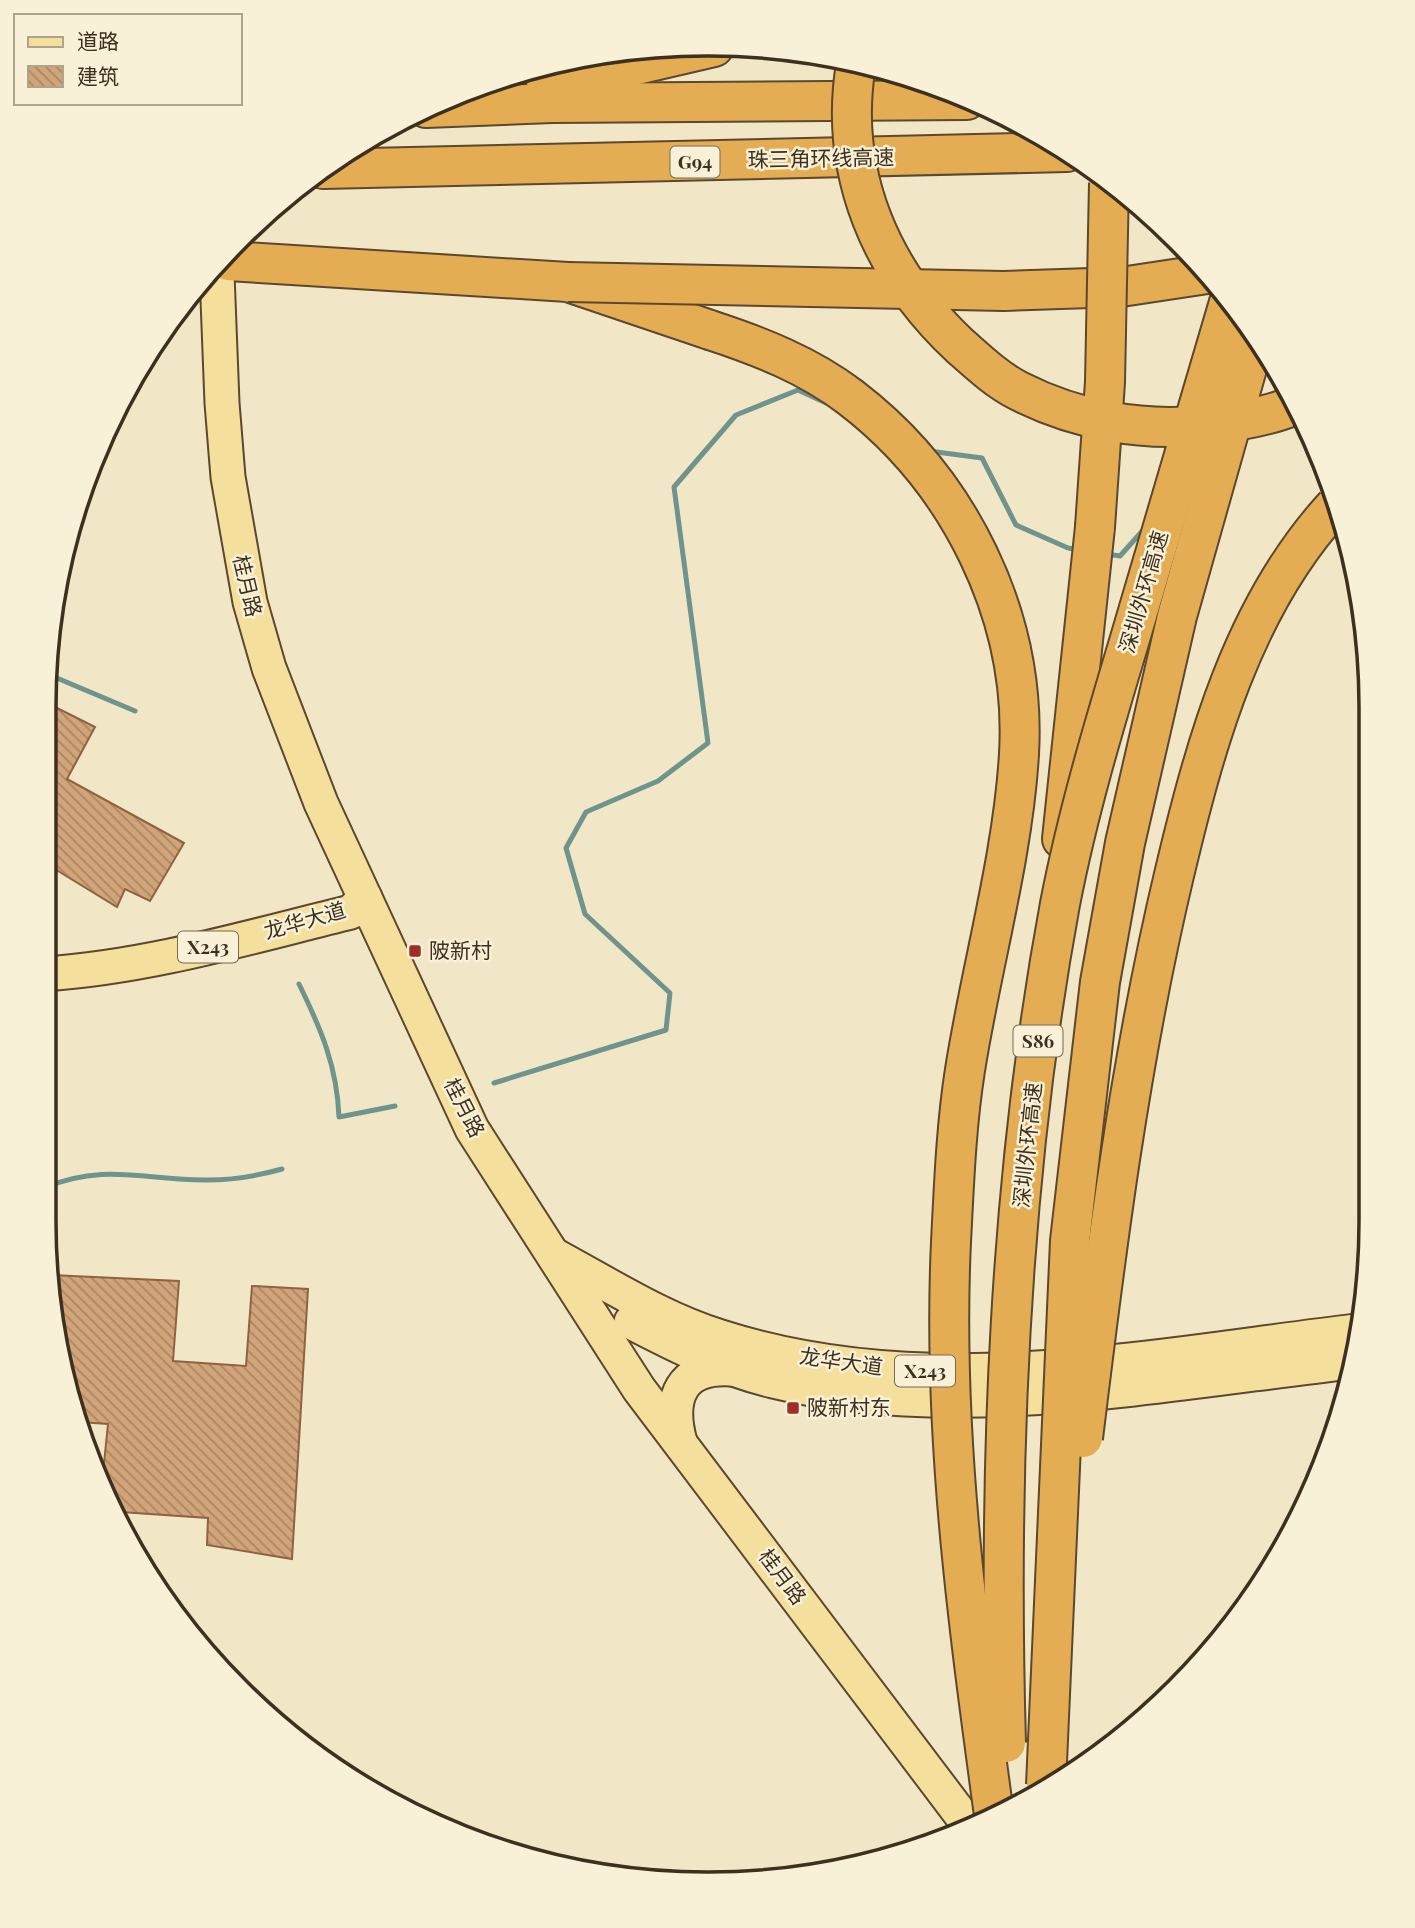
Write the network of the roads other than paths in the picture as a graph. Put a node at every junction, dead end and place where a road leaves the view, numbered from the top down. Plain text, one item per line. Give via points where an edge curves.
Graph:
1 (676, 57) edge
2 (855, 73) edge
3 (487, 95) edge
4 (941, 100) edge
5 (456, 107) edge
6 (1048, 152) edge
7 (342, 169) edge
8 (1109, 195) edge
9 (234, 261) edge
10 (1195, 276) edge
11 (217, 279) edge
12 (568, 282) junction
13 (196, 305) edge
14 (1226, 313) edge
15 (1252, 351) edge
16 (1286, 408) edge
17 (1329, 514) edge
18 (353, 902) junction
19 (56, 953) edge
20 (56, 973) edge
21 (1040, 1030) junction
22 (518, 1236) joint
23 (548, 1265) junction
24 (578, 1294) junction
25 (1349, 1332) edge
26 (1343, 1363) edge
27 (733, 1370) junction
28 (680, 1442) junction
29 (1045, 1772) edge
30 (1008, 1799) edge
31 (993, 1806) edge
32 (964, 1819) edge
33 (945, 1827) edge

1 - 3 highway via 586,79
2 - 16 highway, bridge via 850,133 870,215 908,289 981,365 1018,391 1070,412 1137,426 1229,423
4 - 5 highway
6 - 7 highway, 珠三角环线高速 / G94
8 - 21 highway, bridge via 1105,382 1096,515
9 - 12 highway
10 - 12 highway, bridge via 1121,287 1004,291
11 - 18 main road, 桂月路 via 229,477 250,602 289,727
12 - 31 highway, bridge via 758,346 848,396 923,466 959,519 978,552 1011,650 1019,752 1014,803 964,1074 949,1331 950,1416 962,1575
13 - 18 main road, 桂月路 via 204,452 213,520 238,636 274,742
14 - 21 highway, 深圳外环高速 / S86, bridge via 1083,799
15 - 29 highway, 深圳外环高速 / S86, bridge via 1177,616 1125,843 1100,982 1070,1241
17 - 29 highway, bridge via 1277,588 1241,653 1196,784 1152,969 1113,1196
18 - 19 main road, 龙华大道 / X243 via 140,943
18 - 20 main road, 龙华大道 / X243 via 147,962
18 - 22 main road, 桂月路 via 455,1136
18 - 23 main road, 桂月路
21 - 30 highway, 深圳外环高速 / S86, bridge via 1018,1241 1006,1453
22 - 23 main road, 龙华大道 / X243
23 - 24 main road, 桂月路
23 - 25 main road, 龙华大道 / X243 via 718,1336 853,1367 911,1371 1036,1367
23 - 33 main road, 桂月路 via 623,1403
24 - 27 main road, 龙华大道 / X243
24 - 28 main road, 桂月路 via 639,1389
26 - 27 main road, 龙华大道 / X243 via 1103,1390 935,1400 832,1392
27 - 28 main road via 705,1370 691,1376 680,1389 675,1416
28 - 32 main road, 桂月路

